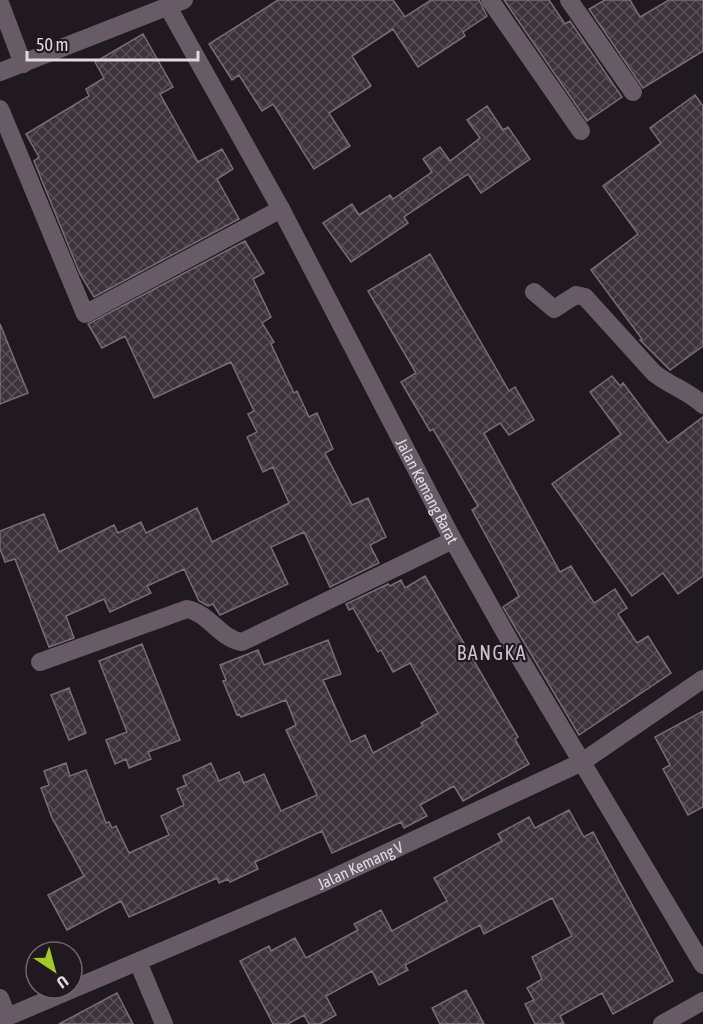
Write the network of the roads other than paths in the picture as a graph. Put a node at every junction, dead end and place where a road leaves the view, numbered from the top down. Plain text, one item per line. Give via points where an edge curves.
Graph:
1 (490, 0) edge
2 (569, 0) edge
3 (0, 3) edge
4 (176, 3) edge
5 (23, 64) junction
6 (0, 72) edge
7 (633, 92) dead end
8 (0, 109) edge
9 (581, 131) dead end
10 (281, 209) junction
11 (534, 292) dead end
12 (703, 405) edge
13 (453, 540) junction
14 (40, 662) dead end
15 (703, 679) edge
16 (582, 762) junction
17 (138, 962) junction
18 (703, 964) edge
19 (0, 998) edge
20 (703, 1001) edge
21 (4, 1018) edge
22 (164, 1024) edge
23 (662, 1024) edge

1 - 9 street
2 - 7 street
3 - 5 street
4 - 5 street
4 - 10 street, Jalan Kemang Barat
5 - 6 street
8 - 10 street via 85,314
10 - 13 street, Jalan Kemang Barat
11 - 12 street via 554,309 576,295 585,297 654,373
13 - 14 street via 242,642 231,639 187,609
13 - 16 street, Jalan Kemang Barat
15 - 16 street, Jalan Kemang V
16 - 17 street, Jalan Kemang V via 320,884
16 - 18 street, Jalan Kemang Barat
17 - 21 street, Jalan Kemang V
17 - 22 street
19 - 21 street
20 - 23 street

